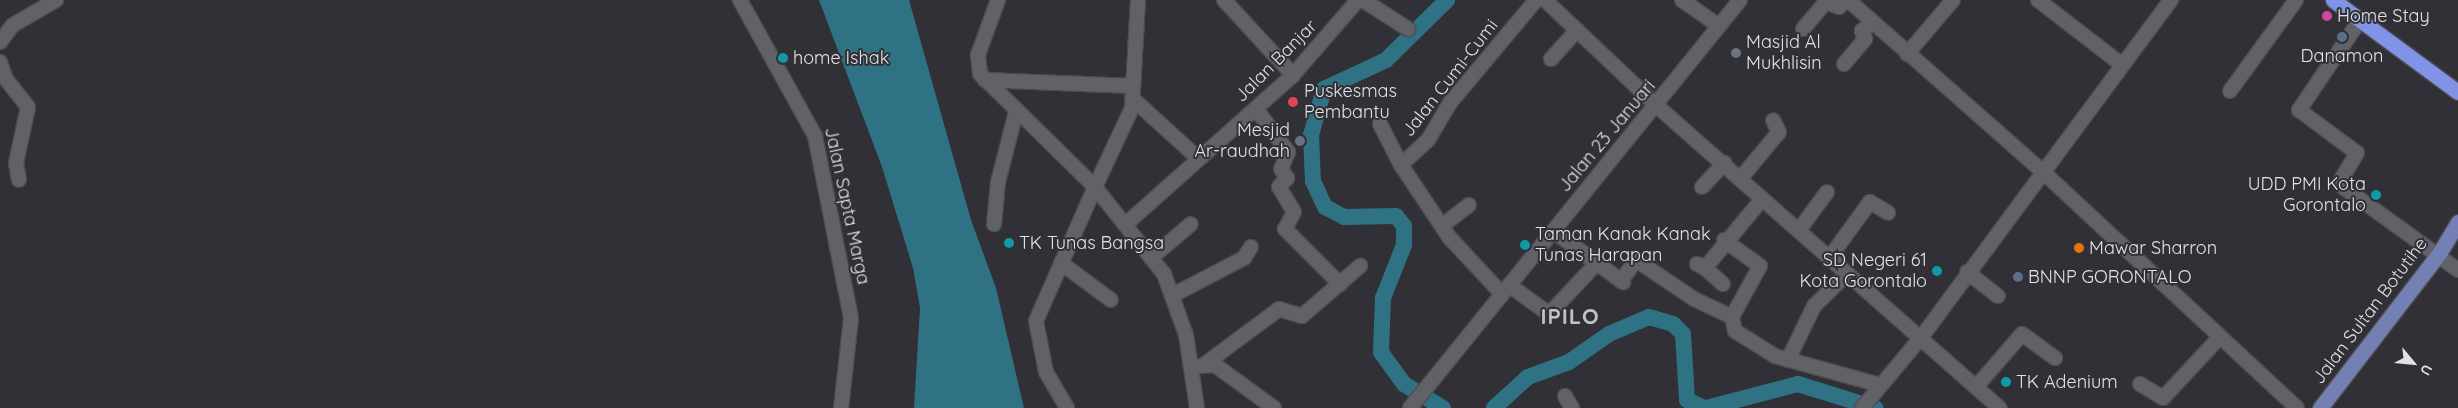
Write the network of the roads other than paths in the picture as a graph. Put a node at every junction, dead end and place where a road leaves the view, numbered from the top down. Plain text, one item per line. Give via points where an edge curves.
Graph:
1 (56, 0) edge
2 (740, 0) edge
3 (1138, 0) edge
4 (1224, 0) edge
5 (1536, 0) edge
6 (1545, 0) edge
7 (1682, 0) edge
8 (1740, 0) edge
9 (1847, 0) edge
10 (1953, 0) edge
11 (2038, 0) edge
12 (2171, 0) edge
13 (2296, 0) edge
14 (2333, 0) edge
15 (2347, 0) edge
16 (996, 1) edge
17 (1355, 1) edge
18 (2360, 20) junction
19 (1862, 25) junction
20 (1719, 26) junction
21 (1408, 29) dead end
22 (1803, 29) dead end
23 (1577, 30) junction
24 (2382, 31) junction
25 (0, 42) edge
26 (1907, 54) junction
27 (1551, 59) dead end
28 (0, 62) edge
29 (1844, 64) dead end
30 (2122, 65) junction
31 (1293, 75) junction
32 (985, 80) junction
33 (2458, 81) edge
34 (2230, 91) dead end
35 (2458, 92) edge
36 (1133, 93) junction
37 (1656, 106) junction
38 (1256, 110) junction
39 (1016, 112) junction
40 (1773, 120) dead end
41 (1380, 124) dead end
42 (1199, 158) junction
43 (1724, 163) junction
44 (1401, 165) junction
45 (2042, 171) junction
46 (1740, 179) junction
47 (19, 180) dead end
48 (1702, 187) dead end
49 (1094, 188) junction
50 (1826, 192) dead end
51 (1762, 199) junction
52 (1469, 205) dead end
53 (1888, 213) dead end
54 (2458, 222) edge
55 (994, 224) dead end
56 (1126, 224) junction
57 (1191, 224) dead end
58 (1442, 226) junction
59 (1799, 230) junction
60 (1553, 231) junction
61 (2454, 234) edge
62 (1724, 240) junction
63 (1251, 248) dead end
64 (2437, 255) junction
65 (1830, 257) junction
66 (1151, 258) junction
67 (1061, 263) junction
68 (1597, 263) junction
69 (1360, 266) dead end
70 (2458, 270) edge
71 (1967, 272) junction
72 (1848, 273) junction
73 (1340, 284) junction
74 (1723, 284) dead end
75 (1505, 290) junction
76 (1173, 295) junction
77 (1998, 296) dead end
78 (1112, 300) dead end
79 (1732, 317) junction
80 (2219, 338) junction
81 (1920, 339) junction
82 (2055, 358) dead end
83 (1788, 360) junction
84 (1198, 366) junction
85 (2140, 384) dead end
86 (1976, 387) junction
87 (1876, 390) junction
88 (1412, 406) edge
89 (842, 408) edge
90 (1066, 408) edge
91 (1197, 408) edge
92 (1274, 408) edge
93 (1862, 408) edge
94 (2000, 408) edge
95 (2297, 408) edge
96 (2320, 408) edge

1 - 25 street via 13,25
2 - 89 street, Jalan Sapta Marga via 815,136 851,318
3 - 36 street
4 - 31 street
5 - 44 street, Jalan Cumi-Cumi via 1450,103 1428,140
6 - 23 street
7 - 20 street
8 - 20 street, Jalan 23 Januari
9 - 19 street
9 - 22 street via 1839,7 1826,2
10 - 26 street
11 - 30 street
12 - 30 street
13 - 34 street
14 - 18 highway
15 - 24 highway
16 - 32 street via 978,55 978,68
17 - 21 street
17 - 31 street, Jalan Banjar
18 - 24 highway
18 - 64 street via 2299,110 2358,153 2341,180 2343,187
19 - 26 street
19 - 29 street via 1865,39
20 - 37 street, Jalan 23 Januari
23 - 27 street
23 - 37 street
24 - 33 highway
24 - 35 highway
26 - 45 street
28 - 47 street via 6,80 28,107 16,163
30 - 45 street
31 - 38 street, Jalan Banjar
32 - 36 street
32 - 39 street
36 - 42 street
36 - 49 street
37 - 43 street
37 - 60 street, Jalan 23 Januari
38 - 42 street, Jalan Banjar
38 - 73 street via 1288,152 1281,169 1287,178 1279,187 1294,212 1285,229
39 - 49 street
39 - 55 street via 998,182
40 - 46 street via 1780,132
41 - 44 street
42 - 56 street, Jalan Banjar
43 - 46 street
43 - 48 street
44 - 58 street
45 - 71 street
45 - 80 street
46 - 51 street
49 - 56 street
49 - 67 street
50 - 59 street
51 - 59 street
51 - 62 street
52 - 58 street
53 - 65 street via 1870,202
54 - 61 main road, Jalan Sultan Botutihe
56 - 66 street
57 - 66 street
58 - 75 street
59 - 65 street
60 - 68 street
60 - 75 street, Jalan 23 Januari
61 - 64 main road, Jalan Sultan Botutihe
62 - 74 street via 1701,266
62 - 79 street via 1760,266
63 - 76 street via 1244,258
64 - 70 street
64 - 96 main road, Jalan Sultan Botutihe
65 - 72 street
66 - 76 street
67 - 78 street
67 - 90 street via 1036,321 1046,372
68 - 75 street via 1549,314
68 - 79 street via 1622,282 1636,260 1694,299
69 - 73 street
71 - 77 street
71 - 81 street
72 - 81 street
72 - 83 street via 1814,306
73 - 84 street via 1302,316 1279,309
75 - 88 street, Jalan 23 Januari
76 - 84 street
79 - 83 street via 1736,331
80 - 85 street via 2163,398
80 - 95 street
81 - 86 street
81 - 87 street
82 - 86 street via 2022,334
83 - 87 street
84 - 91 street
84 - 92 street via 1218,367
86 - 94 street
87 - 93 street

